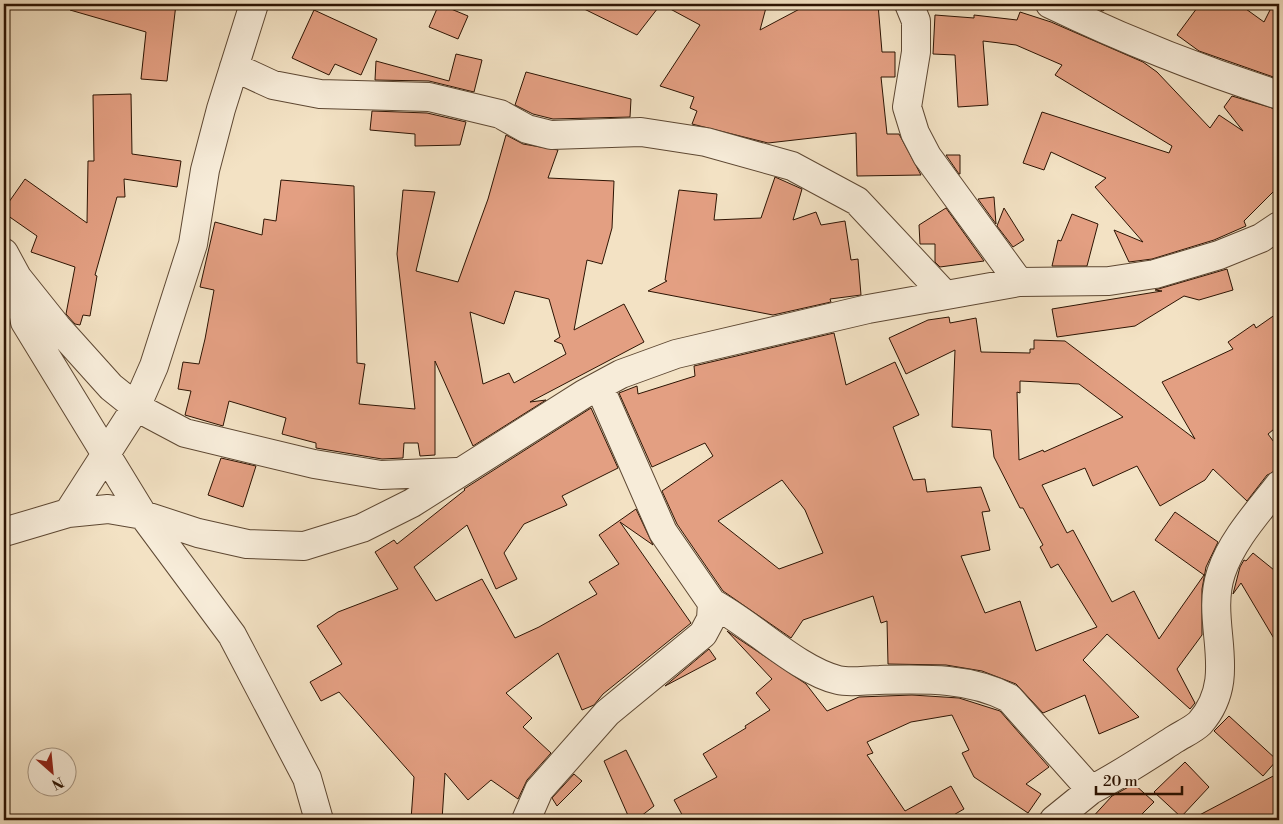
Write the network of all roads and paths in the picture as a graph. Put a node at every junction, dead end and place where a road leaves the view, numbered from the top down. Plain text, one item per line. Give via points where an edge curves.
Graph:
1 (254, 4) edge
2 (909, 4) edge
3 (1050, 4) edge
4 (234, 66) junction
5 (1279, 95) edge
6 (1279, 226) edge
7 (4, 253) edge
8 (17, 277) junction
9 (1019, 282) junction
10 (945, 295) junction
11 (599, 386) junction
12 (136, 407) junction
13 (106, 454) junction
14 (460, 471) junction
15 (1279, 485) edge
16 (68, 513) junction
17 (143, 515) junction
18 (4, 532) edge
19 (712, 603) junction
20 (1091, 790) junction
21 (319, 820) edge
22 (526, 820) edge
23 (1054, 820) edge

1 - 4 street
2 - 9 street via 916,21 916,52 907,107 915,132 927,156
3 - 5 street via 1135,43
4 - 10 street via 272,86 320,94 429,97 500,114 527,129 551,135 642,132 706,142 792,166 857,201
4 - 12 street via 205,170 190,253 170,322
6 - 9 street via 1261,238 1219,255 1155,274 1109,281
7 - 8 street
8 - 12 street via 111,387
8 - 13 street via 25,322
9 - 10 street
10 - 11 street via 676,354 621,374
11 - 14 street
11 - 19 street via 664,532
12 - 13 street
12 - 14 street via 185,433 314,464 381,475
13 - 16 street
13 - 17 street
14 - 17 street via 412,503 362,528 304,546 247,544 198,533
15 - 20 street via 1235,543 1221,573 1215,605 1222,665 1218,693 1200,723
16 - 17 street via 108,509
16 - 18 street
17 - 21 street via 232,635 307,778
19 - 20 street via 735,615 817,674 840,681 946,679 994,690 1009,698
19 - 22 street via 711,619 704,634 607,714 539,790
20 - 23 street

